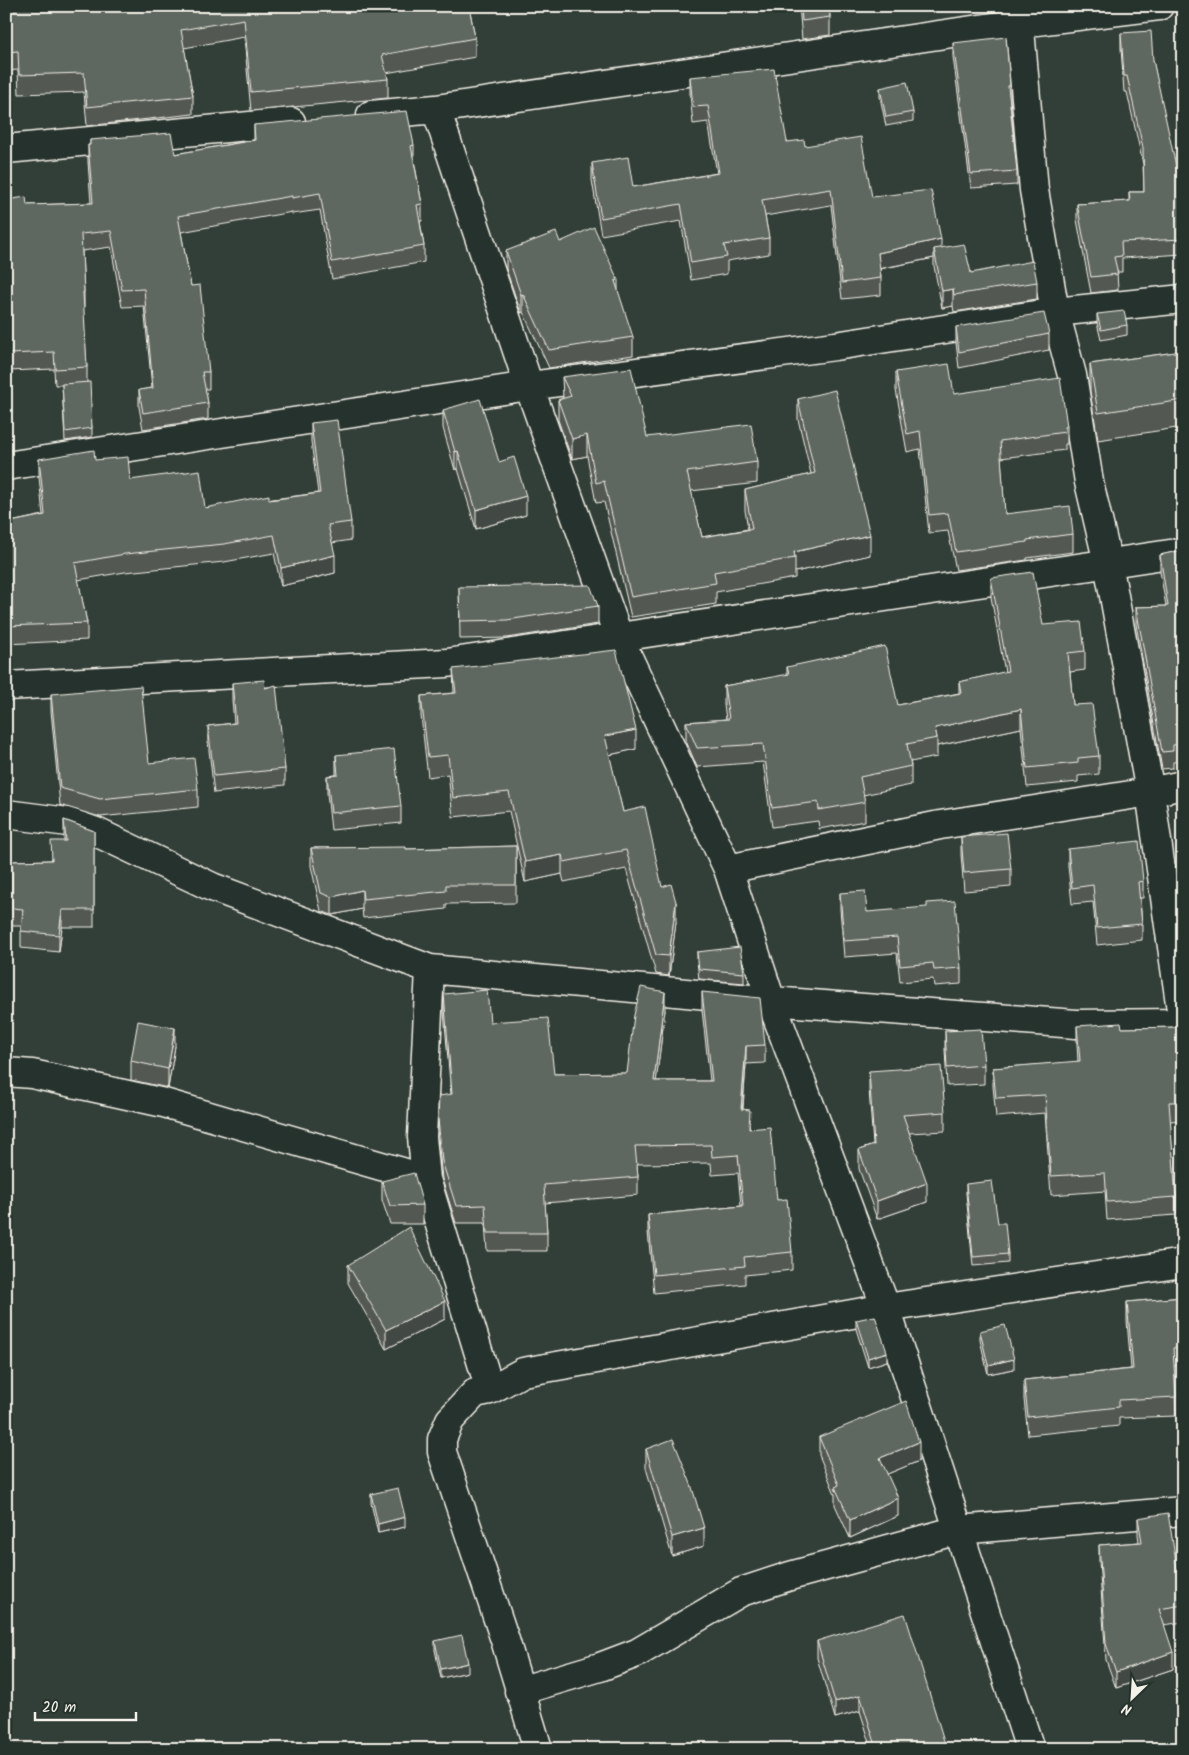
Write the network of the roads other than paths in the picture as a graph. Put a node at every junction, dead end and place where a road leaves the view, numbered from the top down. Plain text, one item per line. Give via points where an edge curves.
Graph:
1 (1159, 6) edge
2 (1019, 15) edge
3 (436, 109) junction
4 (348, 117) edge
5 (318, 120) edge
6 (6, 149) edge
7 (1183, 299) edge
8 (1055, 312) junction
9 (529, 386) junction
10 (6, 466) edge
11 (1183, 552) edge
12 (1108, 563) junction
13 (619, 638) junction
14 (6, 686) edge
15 (1183, 785) edge
16 (1150, 792) junction
17 (6, 814) edge
18 (728, 869) junction
19 (430, 969) junction
20 (771, 1001) junction
21 (1183, 1023) edge
22 (6, 1072) edge
23 (426, 1179) junction
24 (1183, 1263) edge
25 (886, 1308) junction
26 (490, 1390) junction
27 (1183, 1511) edge
28 (958, 1530) junction
29 (519, 1691) junction
30 (538, 1749) edge
31 (1030, 1749) edge

1 - 2 street
2 - 3 street
2 - 8 street via 1034,190
3 - 4 street
3 - 9 street
5 - 6 street
7 - 8 street
8 - 9 street via 834,346
8 - 12 street via 1072,375 1089,482
9 - 10 street
9 - 13 street
11 - 12 street
12 - 13 street
12 - 16 street
13 - 14 street via 447,664
13 - 18 street
15 - 16 street
16 - 18 street via 940,825
16 - 21 street
17 - 19 street via 68,822 96,832 212,887
18 - 20 street
19 - 20 street
19 - 23 street via 422,1137
20 - 21 street via 1076,1024
20 - 25 street
22 - 23 street via 32,1074 164,1103
23 - 26 street
24 - 25 street
25 - 26 street via 523,1372
25 - 28 street
26 - 29 street via 475,1393 450,1420 442,1439 442,1452
27 - 28 street
28 - 29 street via 741,1592 637,1653
28 - 31 street
29 - 30 street

